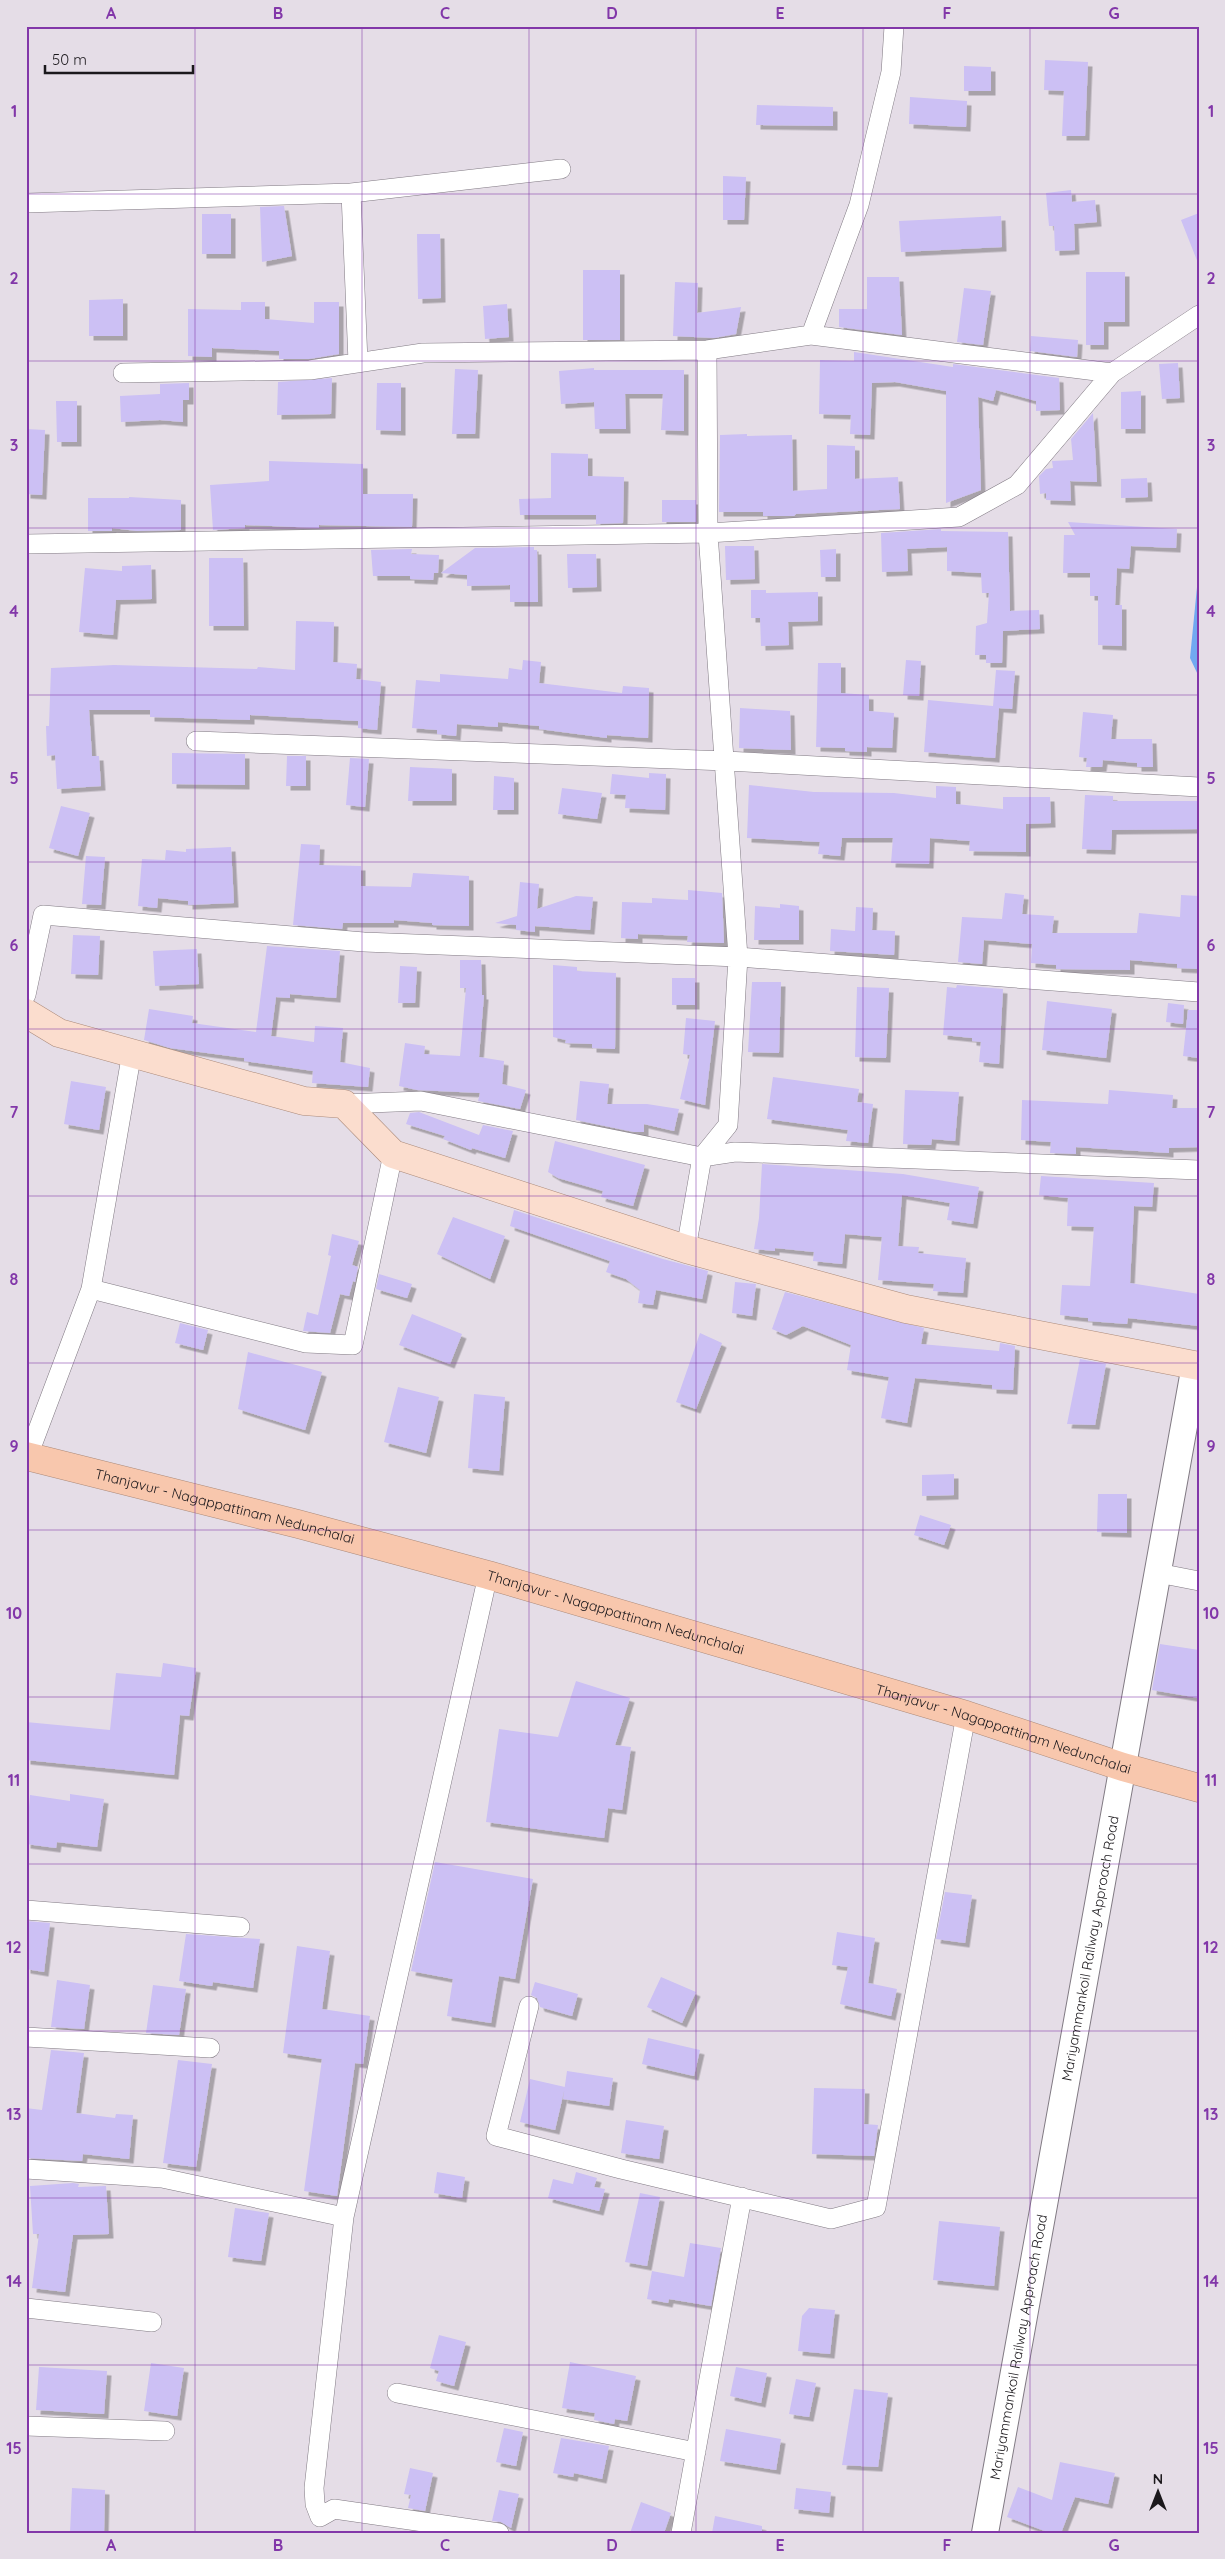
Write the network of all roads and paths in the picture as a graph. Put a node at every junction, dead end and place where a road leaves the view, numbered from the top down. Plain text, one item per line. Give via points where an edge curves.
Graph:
1 (894, 26) edge
2 (561, 169) dead end
3 (351, 193) junction
4 (26, 203) edge
5 (1199, 315) edge
6 (811, 334) junction
7 (707, 350) junction
8 (358, 362) junction
9 (122, 374) dead end
10 (1112, 374) junction
11 (708, 533) junction
12 (26, 544) edge
13 (196, 741) dead end
14 (726, 761) junction
15 (1199, 787) edge
16 (738, 957) junction
17 (1199, 992) edge
18 (26, 995) edge
19 (26, 1013) edge
20 (132, 1052) junction
21 (344, 1104) junction
22 (394, 1154) junction
23 (702, 1157) junction
24 (1199, 1170) edge
25 (686, 1249) junction
26 (91, 1288) junction
27 (1197, 1366) edge
28 (27, 1456) edge
29 (1158, 1573) junction
30 (488, 1575) junction
31 (1199, 1581) edge
32 (966, 1715) junction
33 (1123, 1768) junction
34 (1199, 1788) edge
35 (26, 1910) edge
36 (240, 1927) dead end
37 (529, 2006) dead end
38 (26, 2037) edge
39 (210, 2048) dead end
40 (26, 2169) edge
41 (742, 2197) junction
42 (344, 2217) junction
43 (26, 2308) edge
44 (152, 2322) dead end
45 (397, 2394) dead end
46 (26, 2426) edge
47 (165, 2431) dead end
48 (696, 2452) junction
49 (499, 2533) edge
50 (681, 2533) edge
51 (985, 2533) edge

1 - 6 street via 891,72 859,205
2 - 3 street
3 - 4 street
3 - 8 street
5 - 10 street
6 - 7 street
6 - 10 street
7 - 8 street via 423,352
7 - 11 street
8 - 9 street via 310,370
10 - 11 street via 1017,485 959,516
11 - 12 street
11 - 14 street
13 - 14 street
14 - 15 street
14 - 16 street
16 - 17 street
16 - 18 street via 364,942 43,915
16 - 23 street via 728,1125
19 - 20 main road via 59,1033
20 - 21 main road via 304,1101
20 - 26 street
21 - 22 main road
21 - 23 street via 421,1101
22 - 25 main road
22 - 26 street via 353,1346 306,1343
23 - 24 street via 735,1152
23 - 25 street
25 - 27 main road via 906,1309
26 - 28 street
27 - 29 main road, Mariyammankoil Railway Approach Road
28 - 30 highway, Thanjavur - Nagappattinam Nedunchalai
29 - 31 street
29 - 33 main road, Mariyammankoil Railway Approach Road
30 - 32 highway, Thanjavur - Nagappattinam Nedunchalai
30 - 42 street
32 - 33 highway, Thanjavur - Nagappattinam Nedunchalai
32 - 41 street via 876,2206 831,2219
33 - 34 highway, Thanjavur - Nagappattinam Nedunchalai
33 - 51 main road, Mariyammankoil Railway Approach Road
35 - 36 street
37 - 41 street via 496,2136
38 - 39 street
40 - 42 street via 162,2178
41 - 48 street
42 - 49 street via 314,2488 320,2517 334,2509
43 - 44 street
45 - 48 street
46 - 47 street
48 - 50 street

